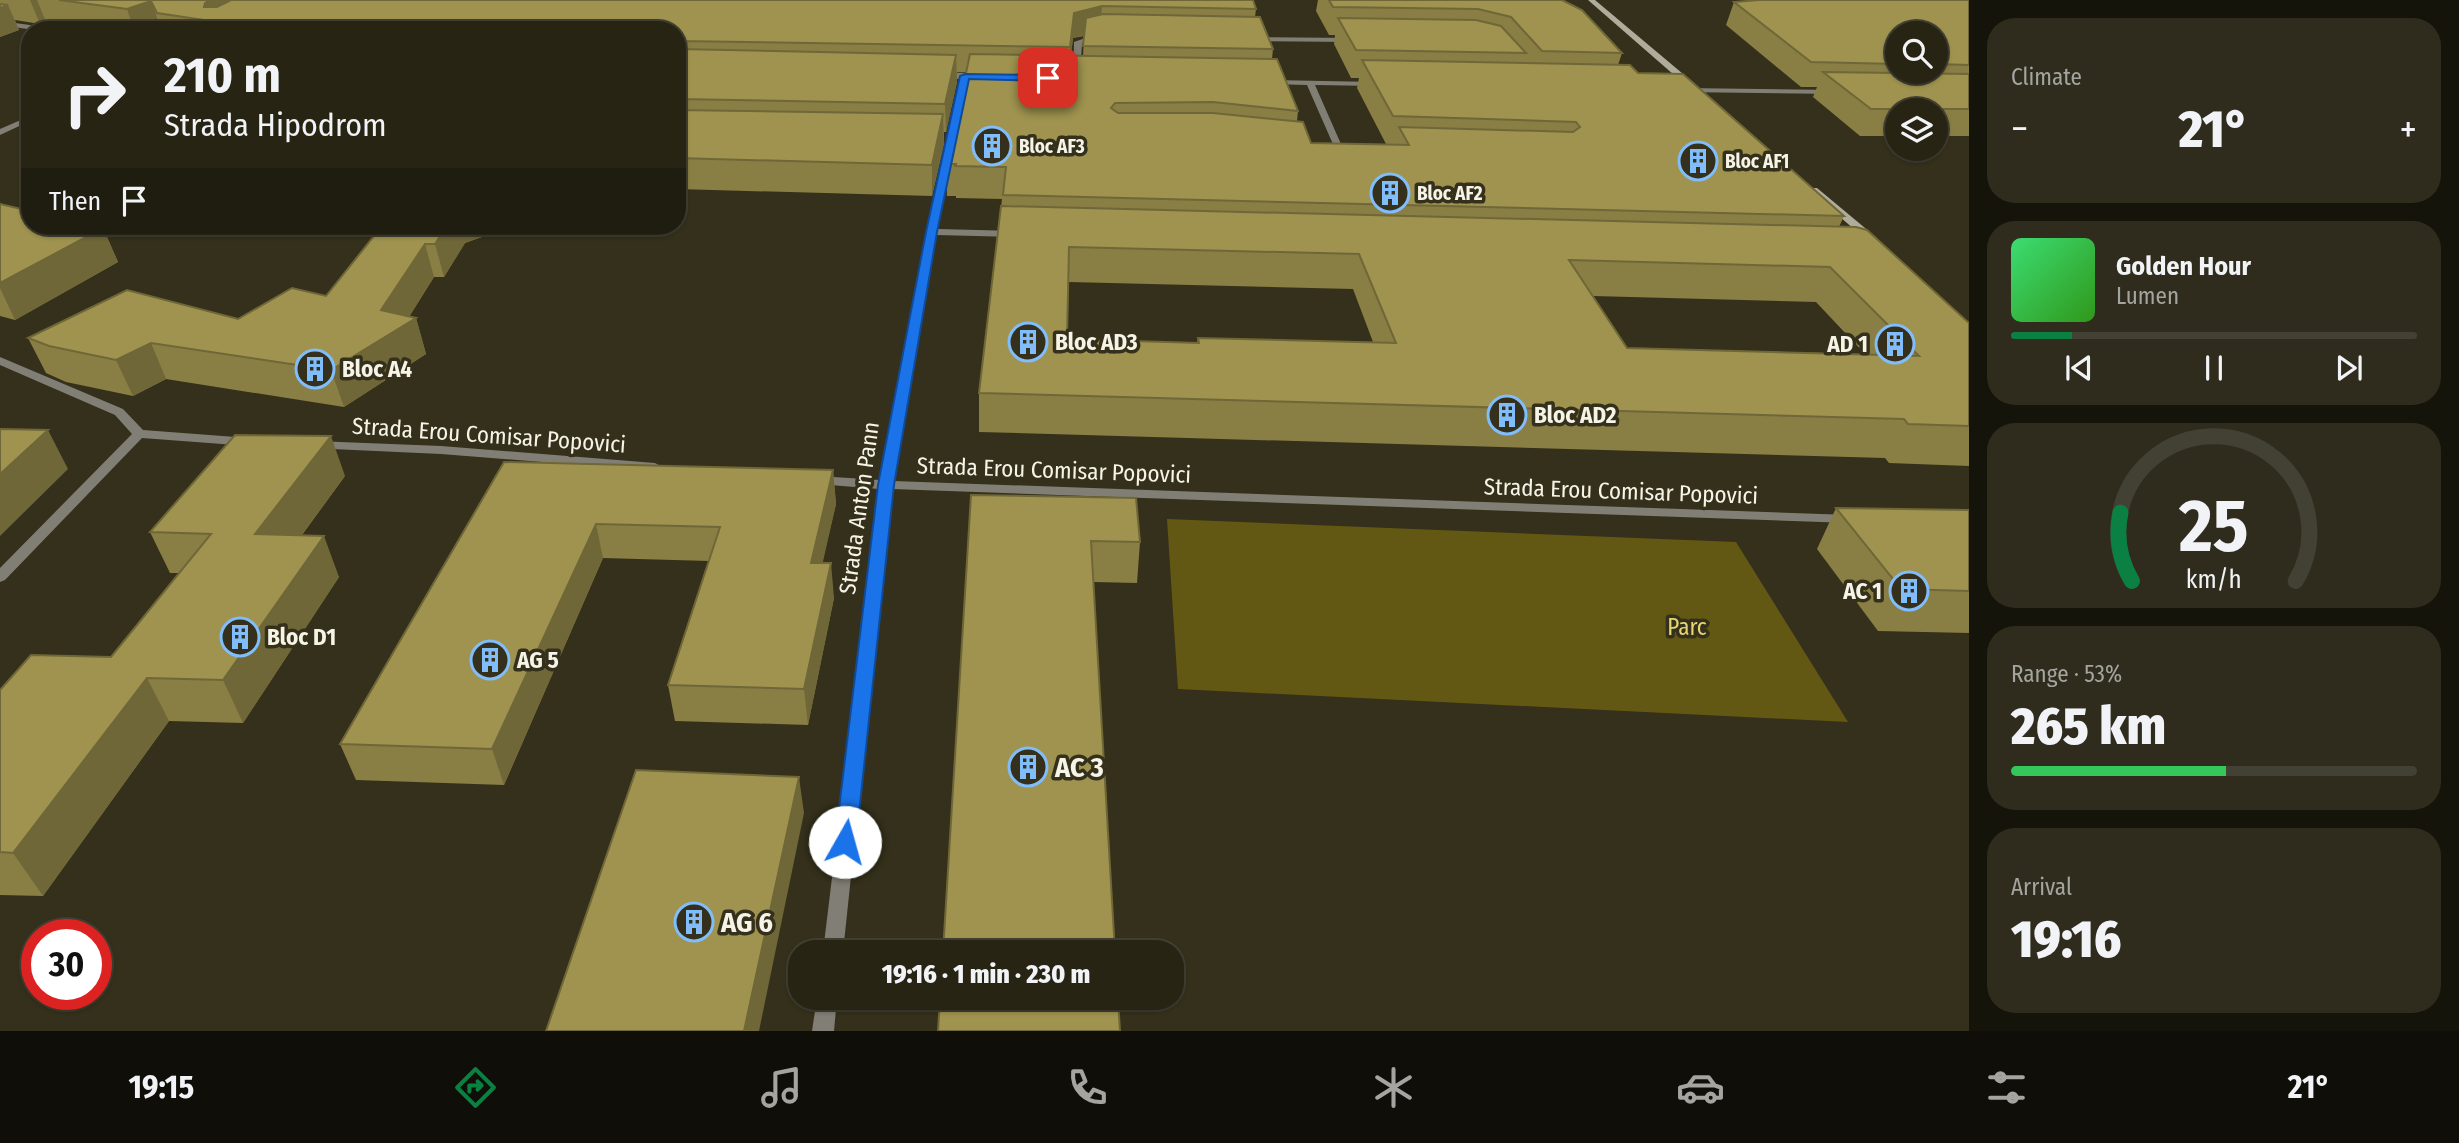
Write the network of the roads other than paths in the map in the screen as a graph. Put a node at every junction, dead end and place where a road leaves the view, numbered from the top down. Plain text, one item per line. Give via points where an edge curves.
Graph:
1 (1591, 0) edge
2 (0, 23) edge
3 (21, 26) edge
4 (1114, 36) edge
5 (1238, 38) edge
6 (1362, 40) edge
7 (924, 76) edge
8 (965, 76) junction
9 (993, 77) edge
10 (1062, 78) edge
11 (1075, 78) junction
12 (1089, 79) edge
13 (1254, 82) edge
14 (1310, 83) junction
15 (1393, 84) edge
16 (1669, 89) edge
17 (1696, 90) junction
18 (1849, 93) edge
19 (1707, 99) edge
20 (21, 122) edge
21 (0, 132) edge
22 (1326, 150) edge
23 (1340, 151) junction
24 (1353, 152) edge
25 (1810, 187) edge
26 (932, 232) junction
27 (1029, 234) edge
28 (1882, 248) edge
29 (0, 361) edge
30 (139, 434) junction
31 (260, 442) edge
32 (302, 444) edge
33 (664, 468) edge
34 (803, 479) edge
35 (886, 485) junction
36 (1871, 519) edge
37 (0, 577) edge
38 (833, 940) edge
39 (826, 1010) edge
40 (824, 1031) edge

1 - 17 street
2 - 3 street
4 - 11 street via 1077,42
5 - 6 street
7 - 8 street
8 - 9 street
8 - 26 street, Strada Anton Pann via 945,138
10 - 11 street
11 - 12 street
13 - 14 street
14 - 15 street
14 - 23 street
16 - 17 street
17 - 18 street
17 - 19 street
20 - 21 street
22 - 23 street
23 - 24 street
25 - 28 street
26 - 27 street
26 - 35 street, Strada Anton Pann
29 - 30 street via 118,412
30 - 31 street
30 - 37 street
32 - 33 street, Strada Erou Comisar Popovici
34 - 35 street, Strada Erou Comisar Popovici
35 - 36 street, Strada Erou Comisar Popovici
35 - 38 street, Strada Anton Pann
39 - 40 street

